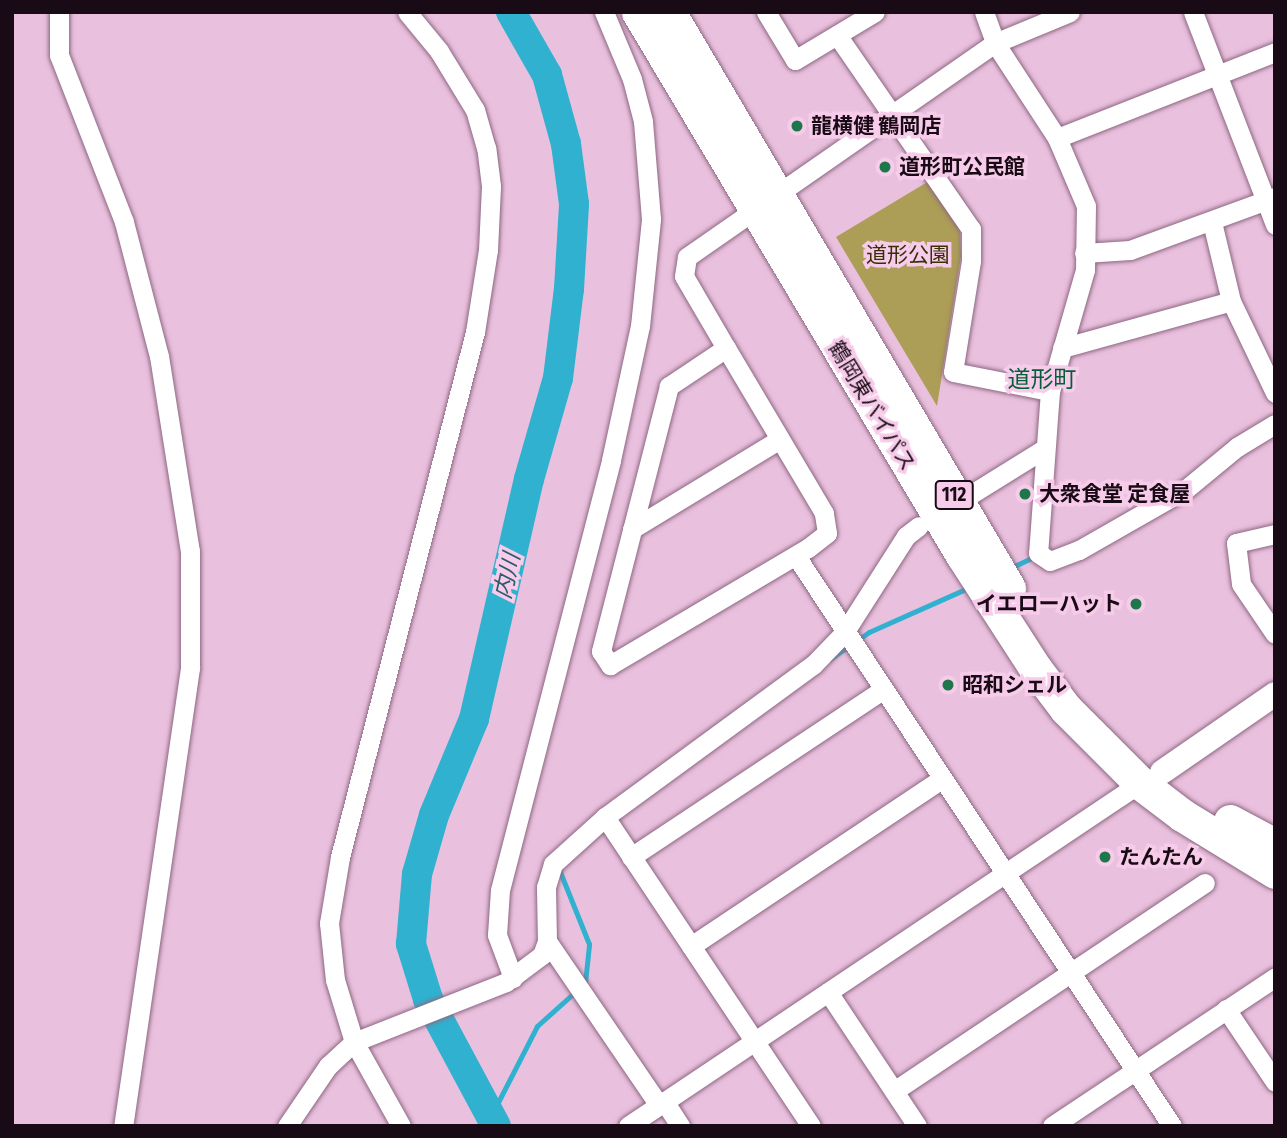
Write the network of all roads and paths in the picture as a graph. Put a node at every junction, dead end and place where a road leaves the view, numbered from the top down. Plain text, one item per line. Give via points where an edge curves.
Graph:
1 (59, 12) edge
2 (407, 12) edge
3 (604, 12) edge
4 (638, 12) edge
5 (669, 12) edge
6 (766, 12) edge
7 (875, 12) edge
8 (984, 12) edge
9 (1070, 12) edge
10 (1194, 12) edge
11 (837, 35) junction
12 (995, 43) junction
13 (1275, 52) edge
14 (1219, 77) junction
15 (892, 112) junction
16 (1057, 138) junction
17 (1270, 199) edge
18 (766, 202) junction
19 (1212, 222) junction
20 (1275, 225) edge
21 (1084, 253) junction
22 (1231, 301) junction
23 (726, 348) junction
24 (1062, 348) junction
25 (1050, 391) junction
26 (1275, 393) edge
27 (1275, 425) edge
28 (780, 439) junction
29 (1042, 450) junction
30 (973, 493) dead end
31 (919, 526) dead end
32 (632, 529) junction
33 (1275, 534) edge
34 (796, 556) junction
35 (844, 633) junction
36 (1275, 634) edge
37 (882, 690) junction
38 (1275, 694) edge
39 (1151, 777) junction
40 (942, 779) junction
41 (605, 817) junction
42 (1275, 845) edge
43 (631, 857) junction
44 (1275, 872) edge
45 (1005, 874) junction
46 (1205, 883) dead end
47 (547, 941) junction
48 (691, 946) junction
49 (1070, 973) junction
50 (1275, 978) edge
51 (510, 980) junction
52 (828, 992) junction
53 (1226, 1009) junction
54 (754, 1041) junction
55 (354, 1042) junction
56 (1135, 1070) junction
57 (1275, 1082) edge
58 (894, 1091) junction
59 (662, 1103) junction
60 (123, 1126) edge
61 (287, 1126) edge
62 (401, 1126) edge
63 (628, 1126) edge
64 (680, 1126) edge
65 (810, 1126) edge
66 (917, 1126) edge
67 (1052, 1126) edge
68 (1172, 1126) edge

1 - 60 street via 59,55 124,222 159,356 190,551 190,668
2 - 55 street via 439,51 474,110 486,148 491,199 475,332 333,889 331,958
3 - 51 street via 632,79 643,121 651,219 640,326 611,460 500,890 497,935
4 - 18 highway, 鶴岡東バイパス / 112
5 - 18 highway, 鶴岡東バイパス / 112
6 - 11 street via 795,60
7 - 11 street
8 - 12 street
9 - 12 street
10 - 14 street
11 - 15 street
12 - 15 street
12 - 16 street
13 - 14 street
14 - 16 street
14 - 17 street
15 - 18 street
15 - 25 street via 971,229 971,261 953,372
16 - 21 street via 1087,206
17 - 19 street
17 - 20 street
18 - 23 street via 687,257 683,267
18 - 39 highway, 鶴岡東バイパス / 112 via 1033,626
19 - 21 street via 1130,250
19 - 22 street
21 - 24 street via 1085,270
22 - 24 street
22 - 26 street
23 - 28 street
23 - 32 street via 669,386
24 - 25 street
25 - 29 street
27 - 29 street via 1237,447 1186,489 1079,550 1049,561 1038,553
28 - 32 street
28 - 34 street via 827,525 821,540
29 - 30 street
31 - 35 street via 906,536
32 - 34 street via 601,651 610,666
33 - 36 street via 1236,543 1241,584
34 - 35 street
35 - 37 street
35 - 41 street via 813,665
37 - 40 street
37 - 43 street
38 - 39 street
39 - 42 highway, 鶴岡東バイパス / 112
39 - 44 highway, 鶴岡東バイパス / 112 via 1227,845
39 - 45 street
40 - 45 street
40 - 48 street
41 - 43 street
41 - 47 street via 553,864 546,887
43 - 48 street
45 - 49 street
45 - 52 street
46 - 49 street
47 - 51 street via 542,955
47 - 59 street
48 - 54 street
49 - 56 street
49 - 58 street
50 - 53 street
51 - 55 street
52 - 54 street
52 - 58 street
53 - 56 street
53 - 57 street
54 - 59 street
54 - 65 street
55 - 61 street via 328,1066
55 - 62 street
56 - 67 street
56 - 68 street
58 - 66 street
59 - 63 street
59 - 64 street

